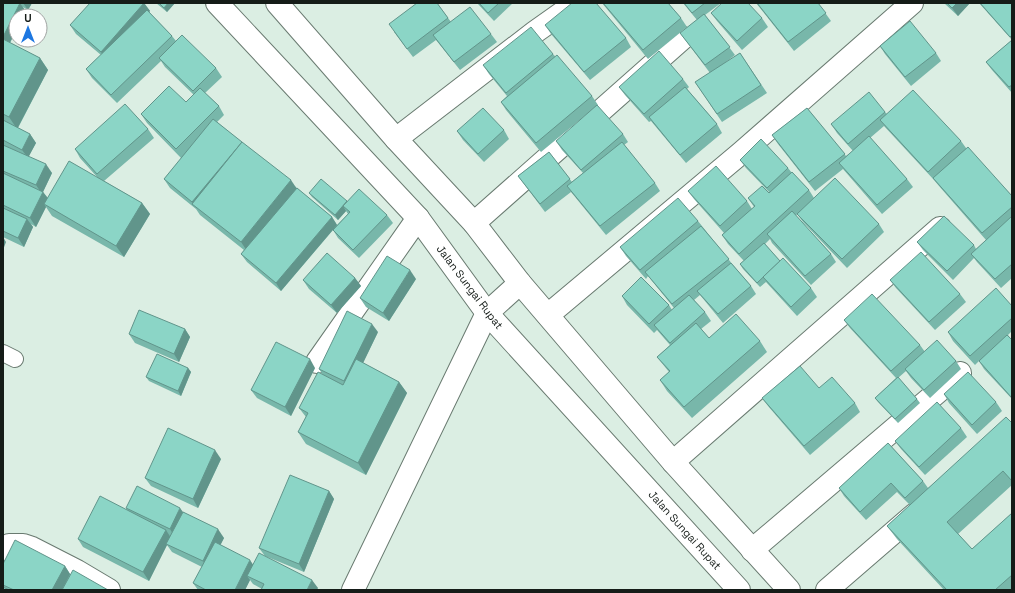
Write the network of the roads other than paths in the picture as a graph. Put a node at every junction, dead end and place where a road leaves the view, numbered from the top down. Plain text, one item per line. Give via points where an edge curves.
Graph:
1 (217, 3) edge
2 (277, 3) edge
3 (576, 3) edge
4 (912, 3) edge
5 (682, 38) edge
6 (396, 139) junction
7 (418, 218) junction
8 (474, 223) junction
9 (940, 228) edge
10 (520, 283) junction
11 (487, 313) junction
12 (548, 315) junction
13 (317, 362) dead end
14 (960, 373) dead end
15 (673, 462) junction
16 (932, 499) edge
17 (3, 549) edge
18 (752, 550) junction
19 (109, 590) edge
20 (353, 590) edge
21 (739, 590) edge
22 (789, 590) edge
23 (826, 590) edge

1 - 7 street, Jalan Sungai Rupat
2 - 6 street
3 - 6 street
4 - 12 street via 741,153
5 - 8 street
6 - 8 street
7 - 11 street, Jalan Sungai Rupat
7 - 13 street
8 - 10 street
9 - 15 street
10 - 11 street
10 - 12 street
11 - 20 street
11 - 21 street, Jalan Sungai Rupat
12 - 15 street
14 - 18 street
15 - 18 street
16 - 23 street
17 - 19 street via 10,545 32,548
18 - 22 street

